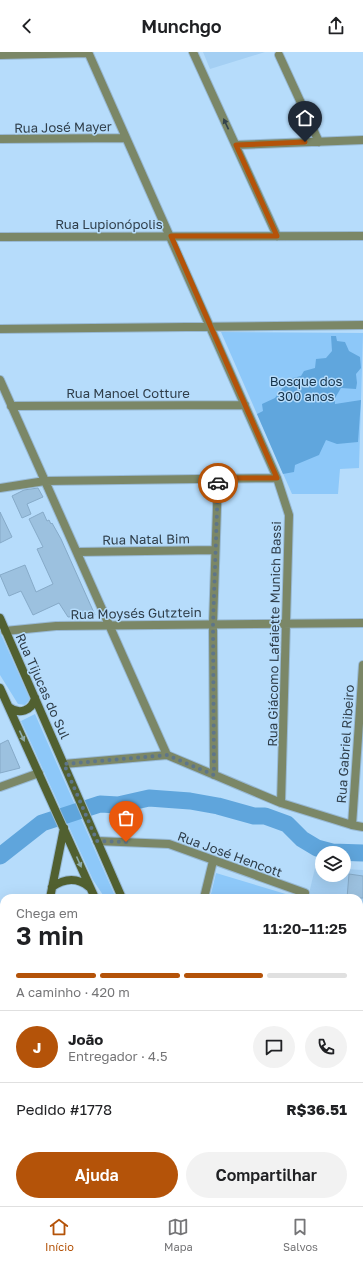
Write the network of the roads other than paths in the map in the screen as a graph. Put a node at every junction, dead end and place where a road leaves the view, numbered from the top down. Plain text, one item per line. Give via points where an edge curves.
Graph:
1 (193, 52) edge
2 (88, 53) edge
3 (0, 56) edge
4 (278, 56) dead end
5 (126, 138) junction
6 (0, 140) edge
7 (363, 140) edge
8 (319, 142) junction
9 (236, 145) junction
10 (171, 236) junction
11 (277, 236) junction
12 (363, 236) edge
13 (0, 237) edge
14 (363, 325) edge
15 (210, 328) junction
16 (0, 329) edge
17 (0, 380) edge
18 (245, 405) junction
19 (11, 406) junction
20 (218, 478) junction
21 (277, 478) junction
22 (45, 481) junction
23 (0, 488) edge
24 (215, 550) junction
25 (77, 552) junction
26 (0, 618) edge
27 (213, 624) junction
28 (287, 624) junction
29 (363, 624) edge
30 (109, 625) junction
31 (5, 631) junction
32 (363, 665) edge
33 (0, 688) edge
34 (35, 698) junction
35 (362, 698) edge
36 (8, 707) junction
37 (167, 755) junction
38 (64, 764) junction
39 (39, 773) junction
40 (214, 775) junction
41 (0, 787) edge
42 (281, 803) junction
43 (352, 825) junction
44 (363, 827) edge
45 (64, 828) junction
46 (97, 841) junction
47 (213, 861) junction
48 (52, 887) junction
49 (91, 888) junction
50 (306, 893) dead end
51 (51, 894) edge
52 (93, 894) edge
53 (120, 894) edge
54 (205, 894) edge

9 -> 1 street
2 - 3 street
2 - 5 street, Rua Giácomo Lafaiette Munich Bassi
4 - 8 street
5 - 6 street, Rua José Mayer
5 - 10 street, Rua Giácomo Lafaiette Munich Bassi
7 - 8 street
8 - 9 street
9 - 11 street
10 - 11 street, Rua Lupionópolis
10 - 13 street, Rua Lupionópolis
10 - 15 street, Rua Giácomo Lafaiette Munich Bassi
11 - 12 street, Rua Lupionópolis
14 - 15 street
15 - 16 street
15 - 18 street, Rua Giácomo Lafaiette Munich Bassi
17 - 19 street
18 - 19 street, Rua Manoel Cotture
18 - 21 street, Rua Giácomo Lafaiette Munich Bassi
19 - 22 street
20 - 21 street
20 - 22 street
20 - 24 street
21 - 28 street, Rua Giácomo Lafaiette Munich Bassi via 289,515
22 - 23 street
22 - 25 street
24 - 25 street, Rua Natal Bim
24 - 27 street
25 - 30 street
26 - 31 main road, Rua Tijucas do Sul
27 - 28 street, Rua Moysés Gutztein
27 - 30 street, Rua Moysés Gutztein
27 - 40 street
28 - 29 street, Rua Moysés Gutztein
28 - 42 street, Rua Giácomo Lafaiette Munich Bassi
30 - 31 street, Rua Moysés Gutztein via 56,626
30 - 37 street
31 - 34 main road, Rua Tijucas do Sul
32 - 35 street, Rua Gabriel Ribeiro
33 - 36 main road
34 - 36 main road via 26,710 17,711
34 - 38 main road, Rua Tijucas do Sul
35 - 43 street, Rua Gabriel Ribeiro
36 -> 39 main road
37 - 38 street
37 - 40 street
38 - 46 main road, Rua Tijucas do Sul
39 - 41 street
39 - 45 main road
40 - 42 street
42 - 43 street
43 - 44 street
45 - 48 main road
45 -> 49 main road
46 - 47 street, Rua José Hencott via 169,844
46 - 53 main road, Rua Tijucas do Sul
47 - 50 street, Rua José Hencott
47 - 54 street
48 - 49 main road via 59,882 76,880
48 - 51 main road
49 - 52 main road

